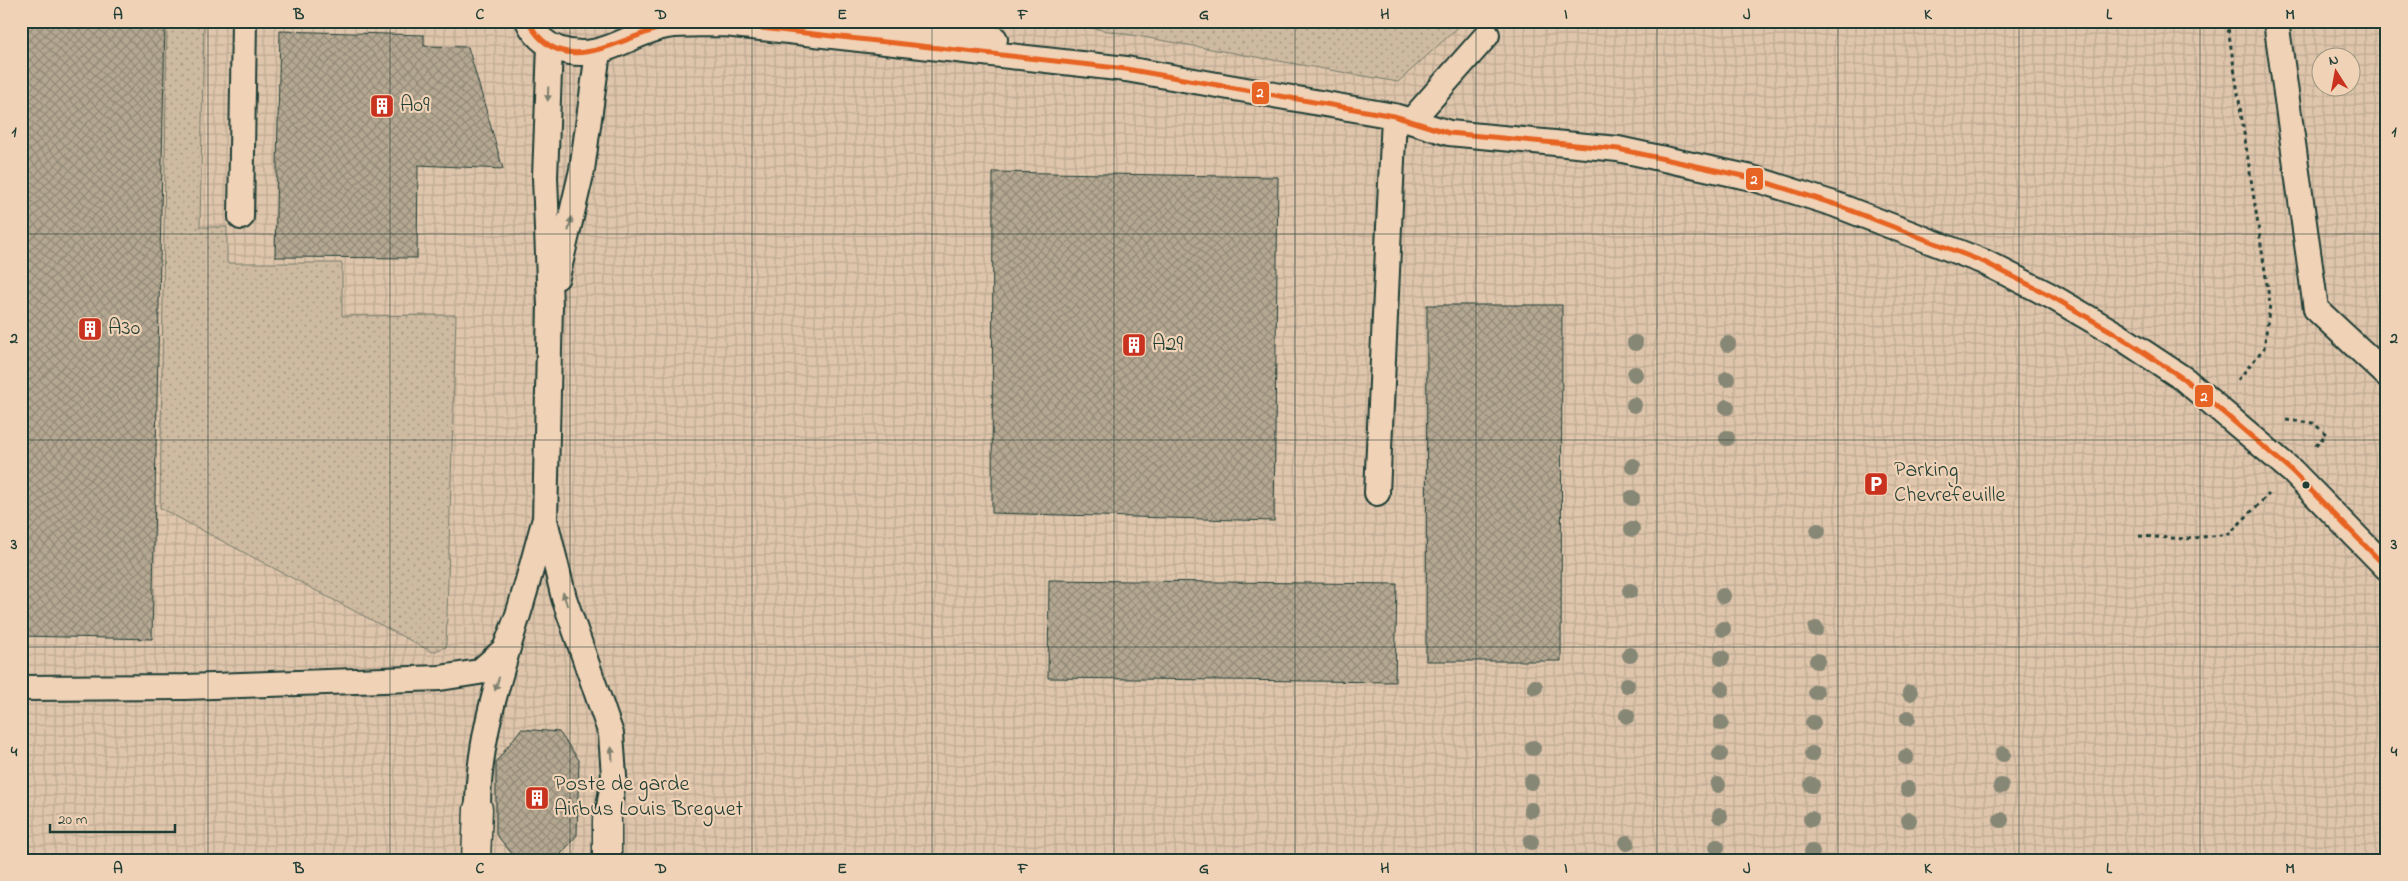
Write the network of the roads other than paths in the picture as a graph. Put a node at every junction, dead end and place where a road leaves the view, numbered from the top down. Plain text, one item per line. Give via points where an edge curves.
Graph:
1 (244, 21) edge
2 (528, 21) edge
3 (636, 21) edge
4 (876, 21) edge
5 (2276, 21) edge
6 (1486, 35) dead end
7 (550, 46) junction
8 (607, 48) junction
9 (1126, 69) junction
10 (1403, 118) junction
11 (241, 218) dead end
12 (550, 306) junction
13 (2387, 375) edge
14 (1377, 493) dead end
15 (545, 520) junction
16 (2387, 568) edge
17 (518, 615) junction
18 (21, 688) edge
19 (478, 809) joint
20 (607, 820) joint
21 (476, 860) edge
22 (607, 860) edge

1 - 11 lane
2 - 7 lane via 533,31
3 - 8 lane via 630,31
4 - 9 lane via 1024,43
5 - 13 lane via 2316,310
6 - 10 lane
7 - 8 lane via 573,54
7 -> 12 lane via 545,177
8 - 9 lane via 667,26 725,24
12 -> 8 lane
9 - 10 lane
10 - 14 lane
10 - 16 lane via 1448,133 1618,149 1752,178 1920,236 2000,271 2116,334 2184,379 2292,471
12 - 15 lane
15 - 17 lane
20 -> 15 lane via 614,776 611,734 564,598
17 - 18 lane via 505,649 479,672 440,678 185,687
17 -> 19 lane via 483,741
19 - 21 street
20 - 22 street

